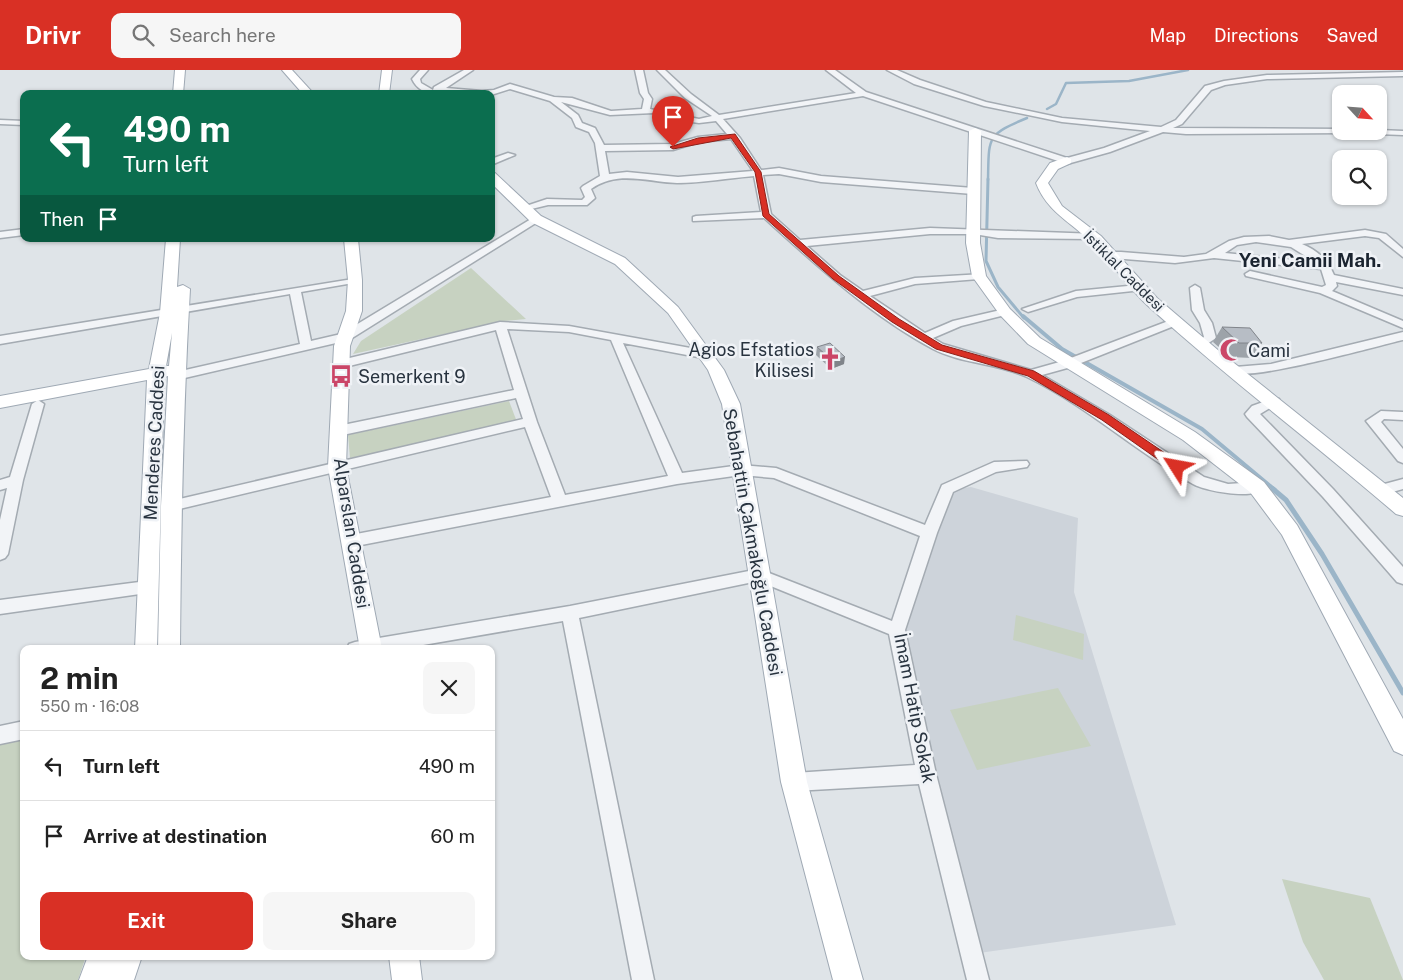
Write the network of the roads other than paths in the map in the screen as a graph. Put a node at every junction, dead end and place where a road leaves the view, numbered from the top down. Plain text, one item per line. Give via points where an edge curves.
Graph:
1 (180, 70) edge
2 (288, 70) edge
3 (387, 70) edge
4 (424, 70) edge
5 (469, 70) edge
6 (639, 70) edge
7 (661, 70) edge
8 (830, 70) edge
9 (891, 70) edge
10 (905, 70) edge
11 (1403, 74) edge
12 (178, 90) edge
13 (306, 90) edge
14 (384, 90) edge
15 (431, 90) edge
16 (439, 90) edge
17 (495, 92) edge
18 (864, 94) junction
19 (553, 99) junction
20 (645, 112) junction
21 (718, 119) junction
22 (0, 122) edge
23 (20, 123) edge
24 (1332, 126) edge
25 (1169, 127) junction
26 (1388, 128) edge
27 (1403, 129) edge
28 (1159, 131) junction
29 (1332, 131) edge
30 (1388, 132) edge
31 (981, 133) junction
32 (1403, 133) edge
33 (733, 136) junction
34 (600, 148) junction
35 (511, 155) dead end
36 (495, 161) edge
37 (1067, 161) junction
38 (758, 172) junction
39 (605, 177) junction
40 (495, 180) edge
41 (973, 191) junction
42 (531, 214) junction
43 (766, 215) junction
44 (696, 219) dead end
45 (974, 231) junction
46 (20, 232) edge
47 (0, 235) edge
48 (1093, 236) junction
49 (495, 238) edge
50 (173, 242) edge
51 (185, 242) edge
52 (352, 242) edge
53 (489, 242) edge
54 (1288, 242) junction
55 (796, 243) junction
56 (1403, 254) edge
57 (1112, 255) junction
58 (1215, 255) junction
59 (1327, 271) junction
60 (1250, 274) dead end
61 (979, 276) junction
62 (355, 280) junction
63 (1138, 288) junction
64 (1195, 288) dead end
65 (295, 290) junction
66 (1324, 291) junction
67 (1403, 292) edge
68 (861, 295) junction
69 (1028, 309) dead end
70 (175, 312) junction
71 (1005, 312) junction
72 (1175, 322) junction
73 (500, 325) junction
74 (1403, 325) edge
75 (346, 336) junction
76 (1403, 336) edge
77 (615, 337) junction
78 (925, 337) junction
79 (0, 340) edge
80 (1201, 344) junction
81 (306, 345) junction
82 (703, 354) junction
83 (1072, 361) junction
84 (342, 364) junction
85 (1235, 371) junction
86 (1031, 374) junction
87 (176, 376) junction
88 (156, 380) junction
89 (521, 393) junction
90 (0, 402) edge
91 (1274, 402) junction
92 (38, 404) junction
93 (0, 412) edge
94 (1403, 416) edge
95 (530, 422) junction
96 (338, 431) junction
97 (1403, 458) edge
98 (1022, 464) dead end
99 (337, 467) junction
100 (741, 470) junction
101 (677, 478) junction
102 (16, 480) junction
103 (1403, 484) edge
104 (0, 486) edge
105 (1258, 487) junction
106 (1382, 490) junction
107 (560, 501) junction
108 (171, 506) junction
109 (1403, 509) edge
110 (929, 533) junction
111 (351, 541) junction
112 (0, 554) edge
113 (759, 575) junction
114 (1403, 578) edge
115 (147, 586) junction
116 (0, 607) edge
117 (570, 613) junction
118 (897, 630) junction
119 (146, 645) edge
120 (169, 645) edge
121 (365, 645) edge
122 (377, 645) edge
123 (20, 731) edge
124 (0, 735) edge
125 (1403, 743) edge
126 (926, 774) junction
127 (794, 782) junction
128 (102, 960) edge
129 (126, 960) edge
130 (404, 960) edge
131 (94, 980) edge
132 (119, 980) edge
133 (407, 980) edge
134 (643, 980) edge
135 (848, 980) edge
136 (978, 980) edge

1 - 12 main road
2 - 13 main road
3 - 14 main road
4 - 15 street via 416,79 418,84
5 - 16 street
6 - 20 street via 648,99
7 - 21 street
8 - 18 street
9 - 28 street via 917,82 1003,109 1062,120
10 - 25 street via 1003,104 1060,115
11 - 25 street via 1266,77 1232,81 1208,88 1179,122
17 - 19 street via 510,86
18 - 21 street
18 - 31 street
19 - 20 street via 569,100 610,113
19 - 34 street via 575,117 579,125 592,130
20 - 21 street via 683,120
21 - 33 street
22 - 23 street
24 - 25 street
25 - 28 street
26 - 27 street
28 - 29 street
28 - 37 street
30 - 32 street
31 - 37 street
31 - 41 main road
33 - 34 street via 673,147
33 - 38 street
34 - 39 street
35 - 36 street
37 - 48 main road, İstiklal Caddesi via 1054,166 1042,183 1045,193 1065,217
38 - 39 street via 678,180 627,175
38 - 41 street via 779,171 821,179
38 - 43 street
39 - 42 street via 586,188 590,198 584,203 547,202
40 - 42 main road, Sebahattin Çakmakoğlu Caddesi
41 - 45 main road
42 - 49 street
42 - 82 main road, Sebahattin Çakmakoğlu Caddesi via 620,261 673,310
43 - 44 street
43 - 55 street
45 - 48 street via 998,235
45 - 55 street via 930,231
45 - 61 main road
46 - 47 street
48 - 57 main road, İstiklal Caddesi
50 - 70 main road, Menderes Caddesi
51 - 70 main road, Menderes Caddesi
52 - 62 main road, Alparslan Caddesi
53 - 75 street
54 - 56 street via 1365,232 1382,236
54 - 58 street via 1262,239 1232,243
54 - 59 street via 1314,254
55 - 68 street
57 - 58 street via 1130,253 1172,261
57 - 63 main road, İstiklal Caddesi
58 - 59 street
59 - 66 street via 1332,286
59 - 67 street
60 - 66 street
61 - 68 street via 922,280
61 - 71 main road
62 - 65 street
62 - 75 main road, Alparslan Caddesi via 354,311
63 - 69 street via 1076,294
63 - 72 main road, İstiklal Caddesi
64 - 80 street via 1198,310 1210,338
65 - 70 street
65 - 81 street
66 - 74 street
68 - 78 street
70 - 79 street
70 - 87 main road, Menderes Caddesi
70 - 88 main road, Menderes Caddesi
71 - 78 street via 957,323
71 - 83 main road via 1034,341
72 - 80 main road, İstiklal Caddesi
72 - 83 street
73 - 77 street via 569,329
73 - 84 street
73 - 89 street
75 - 81 street
75 - 84 main road, Alparslan Caddesi via 342,346
76 - 85 street via 1271,368
77 - 82 street
77 - 101 street
78 - 86 street via 939,347
80 - 85 main road, İstiklal Caddesi
81 - 87 street
82 - 100 main road, Sebahattin Çakmakoğlu Caddesi via 716,370 732,404
83 - 86 street
83 - 105 main road via 1189,436
84 - 96 main road, Alparslan Caddesi
85 - 91 main road, İstiklal Caddesi
86 - 105 street via 1105,418 1199,481 1228,489
87 - 88 main road
87 - 108 main road, Menderes Caddesi
88 - 90 main road
88 - 92 main road
88 - 115 main road, Menderes Caddesi
89 - 95 street
89 - 96 street
91 - 106 main road, İstiklal Caddesi
91 - 114 street via 1252,414
92 - 93 main road
92 - 102 street
94 - 97 street via 1381,415 1373,421
95 - 99 street
95 - 107 street
96 - 99 main road, Alparslan Caddesi
98 - 110 street, İmam Hatip Sokak via 994,467 947,488
99 - 108 street
99 - 111 main road, Alparslan Caddesi
100 - 101 street
100 - 110 street via 776,473
100 - 113 main road, Sebahattin Çakmakoğlu Caddesi
101 - 107 street
102 - 104 street
102 - 112 street
103 - 106 street
105 - 125 main road via 1290,530
106 - 109 main road, İstiklal Caddesi
107 - 111 street
108 - 120 main road, Menderes Caddesi
110 - 118 street, İmam Hatip Sokak
111 - 121 main road, Alparslan Caddesi
113 - 117 street
113 - 118 street
113 - 127 main road, Sebahattin Çakmakoğlu Caddesi
115 - 116 street
115 - 119 main road, Menderes Caddesi
117 - 122 street
117 - 134 street
118 - 126 street, İmam Hatip Sokak
123 - 124 street
126 - 127 street
126 - 136 street, İmam Hatip Sokak
127 - 135 main road, Sebahattin Çakmakoğlu Caddesi
128 - 131 main road
129 - 132 main road
130 - 133 main road

